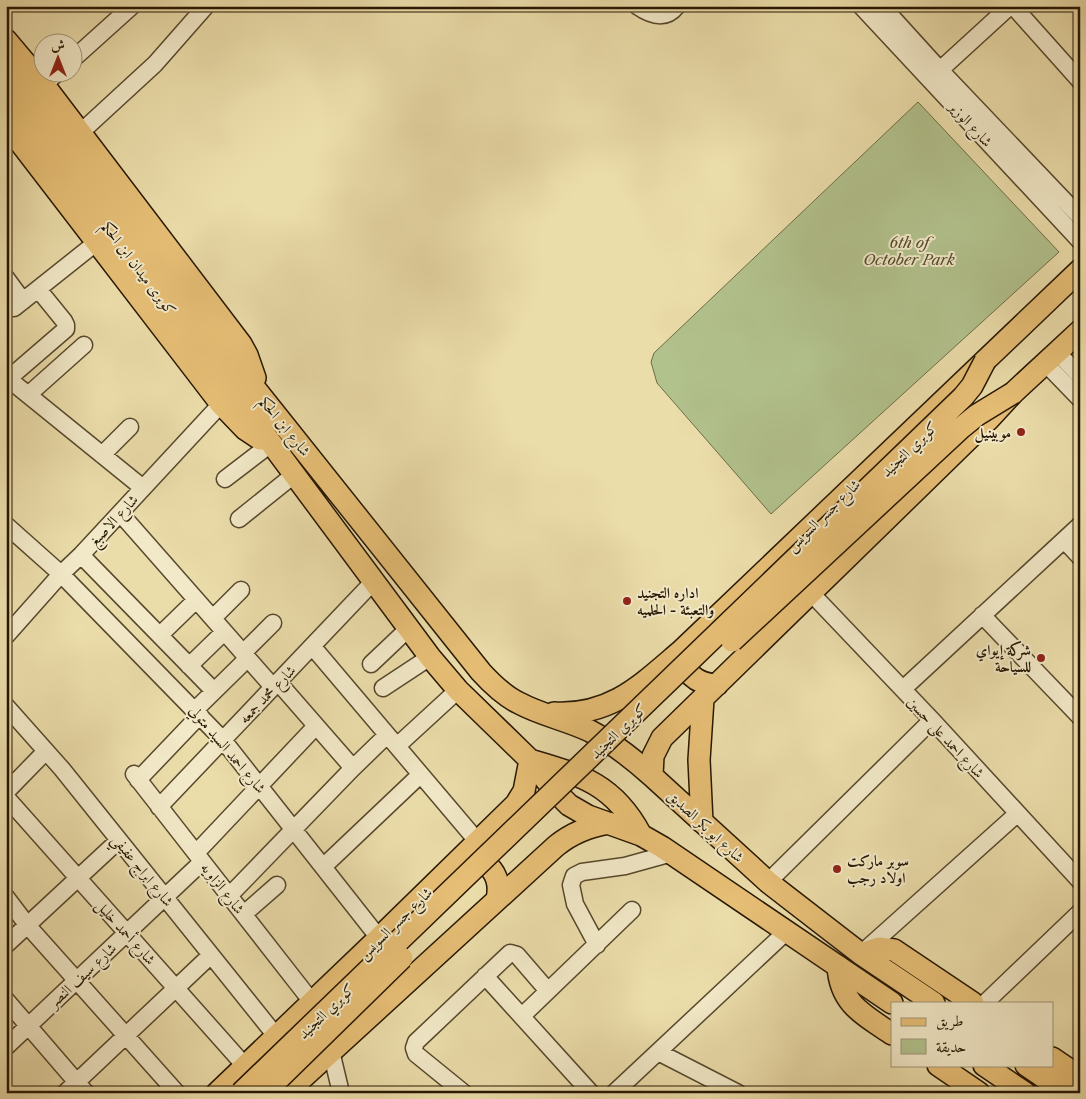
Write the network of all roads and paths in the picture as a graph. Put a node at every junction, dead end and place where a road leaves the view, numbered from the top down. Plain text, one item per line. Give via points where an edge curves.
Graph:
1 (206, 6) edge
2 (637, 6) edge
3 (677, 6) edge
4 (861, 6) edge
5 (882, 6) edge
6 (1012, 6) edge
7 (129, 7) edge
8 (662, 11) edge
9 (82, 51) edge
10 (10, 53) edge
11 (32, 67) edge
12 (940, 70) junction
13 (1080, 81) edge
14 (53, 82) edge
15 (6, 93) edge
16 (6, 124) edge
17 (80, 133) junction
18 (1080, 217) edge
19 (1080, 241) edge
20 (97, 242) junction
21 (1080, 270) edge
22 (6, 278) edge
23 (38, 289) junction
24 (1080, 331) edge
25 (84, 345) dead end
26 (218, 356) junction
27 (1051, 357) junction
28 (984, 361) junction
29 (1080, 376) edge
30 (7, 378) edge
31 (257, 391) junction
32 (1012, 393) junction
33 (28, 395) junction
34 (1080, 399) edge
35 (221, 404) junction
36 (130, 427) dead end
37 (272, 443) junction
38 (102, 455) junction
39 (295, 474) junction
40 (225, 480) dead end
41 (143, 488) junction
42 (120, 513) junction
43 (239, 519) dead end
44 (6, 525) edge
45 (1080, 525) edge
46 (1064, 540) junction
47 (81, 555) junction
48 (1080, 557) edge
49 (61, 574) junction
50 (374, 581) junction
51 (241, 590) dead end
52 (812, 594) junction
53 (196, 600) junction
54 (982, 616) junction
55 (213, 618) junction
56 (269, 619) dead end
57 (409, 628) junction
58 (8, 630) edge
59 (224, 632) junction
60 (160, 635) junction
61 (312, 646) junction
62 (681, 650) junction
63 (242, 652) junction
64 (430, 657) junction
65 (371, 664) dead end
66 (189, 666) junction
67 (275, 685) junction
68 (384, 688) dead end
69 (903, 689) junction
70 (458, 690) junction
71 (214, 691) junction
72 (710, 692) junction
73 (6, 706) edge
74 (198, 712) junction
75 (543, 712) junction
76 (1080, 717) edge
77 (932, 720) junction
78 (316, 726) junction
79 (223, 740) junction
80 (392, 741) junction
81 (46, 751) junction
82 (530, 760) junction
83 (353, 768) junction
84 (420, 774) junction
85 (652, 776) junction
86 (260, 786) junction
87 (6, 792) edge
88 (6, 797) edge
89 (159, 807) junction
90 (1017, 814) junction
91 (702, 822) junction
92 (609, 823) junction
93 (294, 829) junction
94 (641, 835) junction
95 (119, 840) junction
96 (478, 842) junction
97 (672, 854) junction
98 (199, 858) junction
99 (457, 862) junction
100 (323, 867) junction
101 (78, 878) junction
102 (768, 882) junction
103 (1080, 882) edge
104 (277, 886) dead end
105 (229, 896) junction
106 (6, 897) edge
107 (165, 898) junction
108 (498, 899) junction
109 (632, 910) dead end
110 (1080, 912) edge
111 (244, 914) junction
112 (28, 926) junction
113 (787, 931) junction
114 (127, 933) junction
115 (379, 938) junction
116 (6, 945) edge
117 (597, 945) junction
118 (861, 954) junction
119 (211, 955) junction
120 (846, 972) junction
121 (485, 976) junction
122 (77, 980) junction
123 (176, 988) junction
124 (548, 991) junction
125 (6, 1000) edge
126 (312, 1002) junction
127 (891, 1002) edge
128 (933, 1002) edge
129 (972, 1002) edge
130 (986, 1002) edge
131 (522, 1016) junction
132 (28, 1026) junction
133 (891, 1033) edge
134 (126, 1035) junction
135 (276, 1036) junction
136 (6, 1047) edge
137 (331, 1051) junction
138 (658, 1052) junction
139 (1054, 1059) edge
140 (245, 1066) junction
141 (939, 1066) edge
142 (985, 1066) edge
143 (1027, 1066) edge
144 (1080, 1077) edge
145 (76, 1089) edge
146 (177, 1093) edge
147 (217, 1093) edge
148 (241, 1093) edge
149 (264, 1093) edge
150 (286, 1093) edge
151 (341, 1093) edge
152 (464, 1093) edge
153 (591, 1093) edge
154 (614, 1093) edge
155 (738, 1093) edge
156 (978, 1093) edge
157 (1025, 1093) edge
158 (1067, 1093) edge

1 - 17 street via 155,64
2 - 8 street via 654,15
3 - 8 street via 669,13
4 - 19 street, شارع الوزير
5 - 12 street, شارع الوزير
6 - 12 street
6 - 13 street
7 - 9 street
10 - 11 main road, شارع ابن الحكم
10 - 26 main road, كوبرى ميدان ابن الحكم via 31,94
12 - 18 street, شارع الوزير
14 - 17 main road, شارع ابن الحكم
15 - 26 main road, كوبرى ميدان ابن الحكم
16 - 20 main road, شارع ابن الحكم
17 - 31 main road, شارع ابن الحكم via 241,344 252,366
20 - 23 street
20 - 35 main road, شارع ابن الحكم
21 - 28 main road, شارع جسر السويس
22 - 23 street via 19,304
23 - 30 street via 64,321 66,329
24 - 27 main road
25 - 33 street
26 - 31 main road, كوبرى ميدان ابن الحكم
26 - 37 main road, كوبرى ميدان ابن الحكم
27 - 29 street
27 - 32 main road
27 - 34 street
28 - 62 main road, شارع جسر السويس
28 - 148 main road, كوبري التجنيد, bridge via 963,397
30 - 33 street
31 - 75 main road, شارع ابن الحكم via 481,672 505,695
32 - 52 main road
32 - 149 main road, كوبري التجنيد, bridge via 961,428 702,670
33 - 38 street
35 - 37 main road, شارع ابن الحكم via 245,429
35 - 41 street, شارع الاصبغ
36 - 38 street
37 - 39 main road, شارع ابن الحكم
37 - 40 street
38 - 41 street
39 - 43 street
39 - 50 main road, شارع ابن الحكم
41 - 42 street, شارع الاصبغ
42 - 47 street, شارع الاصبغ
42 - 53 street
44 - 49 street, شارع احمد السيد متولي
45 - 46 street
46 - 48 street
46 - 54 street
47 - 49 street, شارع الاصبغ
47 - 60 street
49 - 58 street, شارع الاصبغ
49 - 74 street, شارع احمد السيد متولي
50 - 57 main road, شارع ابن الحكم
50 - 61 street, شارع محمد جمعه
51 - 55 street
52 - 69 street, شارع احمد على حسين
52 - 72 main road
53 - 55 street
53 - 60 street
54 - 69 street
54 - 76 street
55 - 59 street
56 - 63 street
57 - 64 main road, شارع ابن الحكم
57 - 65 street
59 - 63 street
59 - 66 street
60 - 66 street
61 - 67 street, شارع محمد جمعه
61 - 80 street
62 - 72 main road via 685,669 698,682 707,685
62 - 75 main road, شارع جسر السويس via 641,686 619,700 595,710 569,714
63 - 67 street
63 - 71 street
64 - 68 street
64 - 70 main road, شارع ابن الحكم
66 - 71 street
67 - 78 street
67 - 79 street, شارع محمد جمعه
69 - 77 street, شارع احمد على حسين
70 - 80 street
70 - 82 main road, شارع ابن الحكم
71 - 74 street
72 - 85 main road via 659,742 653,756
72 - 91 main road via 698,760
73 - 81 street, شارع ابراج عفيفي
74 - 79 street, شارع احمد السيد متولي
74 - 89 street, شارع الزاويه via 136,777
75 - 85 main road, شارع ابو بكر الصديق via 598,736
77 - 90 street, شارع احمد على حسين
77 - 102 street
78 - 83 street
78 - 86 street, شارع سيف النصر
79 - 86 street, شارع احمد السيد متولي
79 - 89 street, شارع محمد جمعه
80 - 83 street
80 - 84 street
81 - 87 street
81 - 95 street, شارع ابراج عفيفي
82 - 92 main road via 561,798 588,816
82 - 94 main road via 594,782 621,805
82 - 96 main road, شارع جسر السويس via 524,791 516,804
83 - 93 street
84 - 96 street
84 - 100 street
85 - 91 main road, شارع ابو بكر الصديق
86 - 93 street, شارع احمد السيد متولي
86 - 98 street, شارع سيف النصر
88 - 101 street, شارع أحمد خليل
89 - 98 street, شارع الزاويه
90 - 103 street, شارع احمد على حسين
90 - 118 street
91 - 102 main road, شارع ابو بكر الصديق
92 - 94 main road
92 - 108 main road via 586,828 565,839
93 - 100 street, شارع احمد السيد متولي
93 - 105 street
94 - 97 main road
95 - 101 street
95 - 107 street, شارع ابراج عفيفي
96 - 99 main road, شارع جسر السويس
97 - 113 main road
97 - 117 street via 574,876 570,885 576,904
98 - 105 street, شارع الزاويه
98 - 107 street, شارع سيف النصر
99 - 108 main road via 477,861 493,871 498,880
99 - 115 main road, شارع جسر السويس
100 - 115 street, شارع احمد السيد متولي
101 - 112 street
101 - 114 street, شارع أحمد خليل
102 - 118 main road, شارع ابو بكر الصديق
104 - 111 street
105 - 111 street, شارع الزاويه
106 - 112 street
107 - 114 street, شارع سيف النصر
107 - 119 street, شارع ابراج عفيفي
108 - 137 main road
109 - 117 street
110 - 130 street
111 - 126 street, شارع الزاويه
112 - 116 street
112 - 122 street
113 - 120 main road
113 - 138 street
114 - 122 street, شارع سيف النصر
114 - 123 street, شارع أحمد خليل
115 - 126 main road, شارع جسر السويس
117 - 124 street
118 - 128 main road, شارع ابو بكر الصديق
118 - 129 main road via 879,948 894,950
119 - 123 street
119 - 135 street, شارع ابراج عفيفي
120 - 127 main road
120 - 133 main road via 840,985 850,1002 856,1010
121 - 124 street via 508,954 514,953
121 - 131 street
121 - 152 street via 414,1045 416,1054
122 - 132 street, شارع سيف النصر
122 - 134 street
123 - 134 street
123 - 140 street, شارع أحمد خليل
124 - 131 street
125 - 132 street
126 - 135 main road, شارع جسر السويس
131 - 153 street
132 - 136 street, شارع سيف النصر
132 - 145 street
134 - 145 street
134 - 146 street
135 - 140 main road, شارع جسر السويس
137 - 150 main road
137 - 151 street
138 - 154 street
138 - 155 street
139 - 144 main road
140 - 147 main road, شارع جسر السويس
141 - 156 main road
142 - 157 main road
143 - 158 main road

